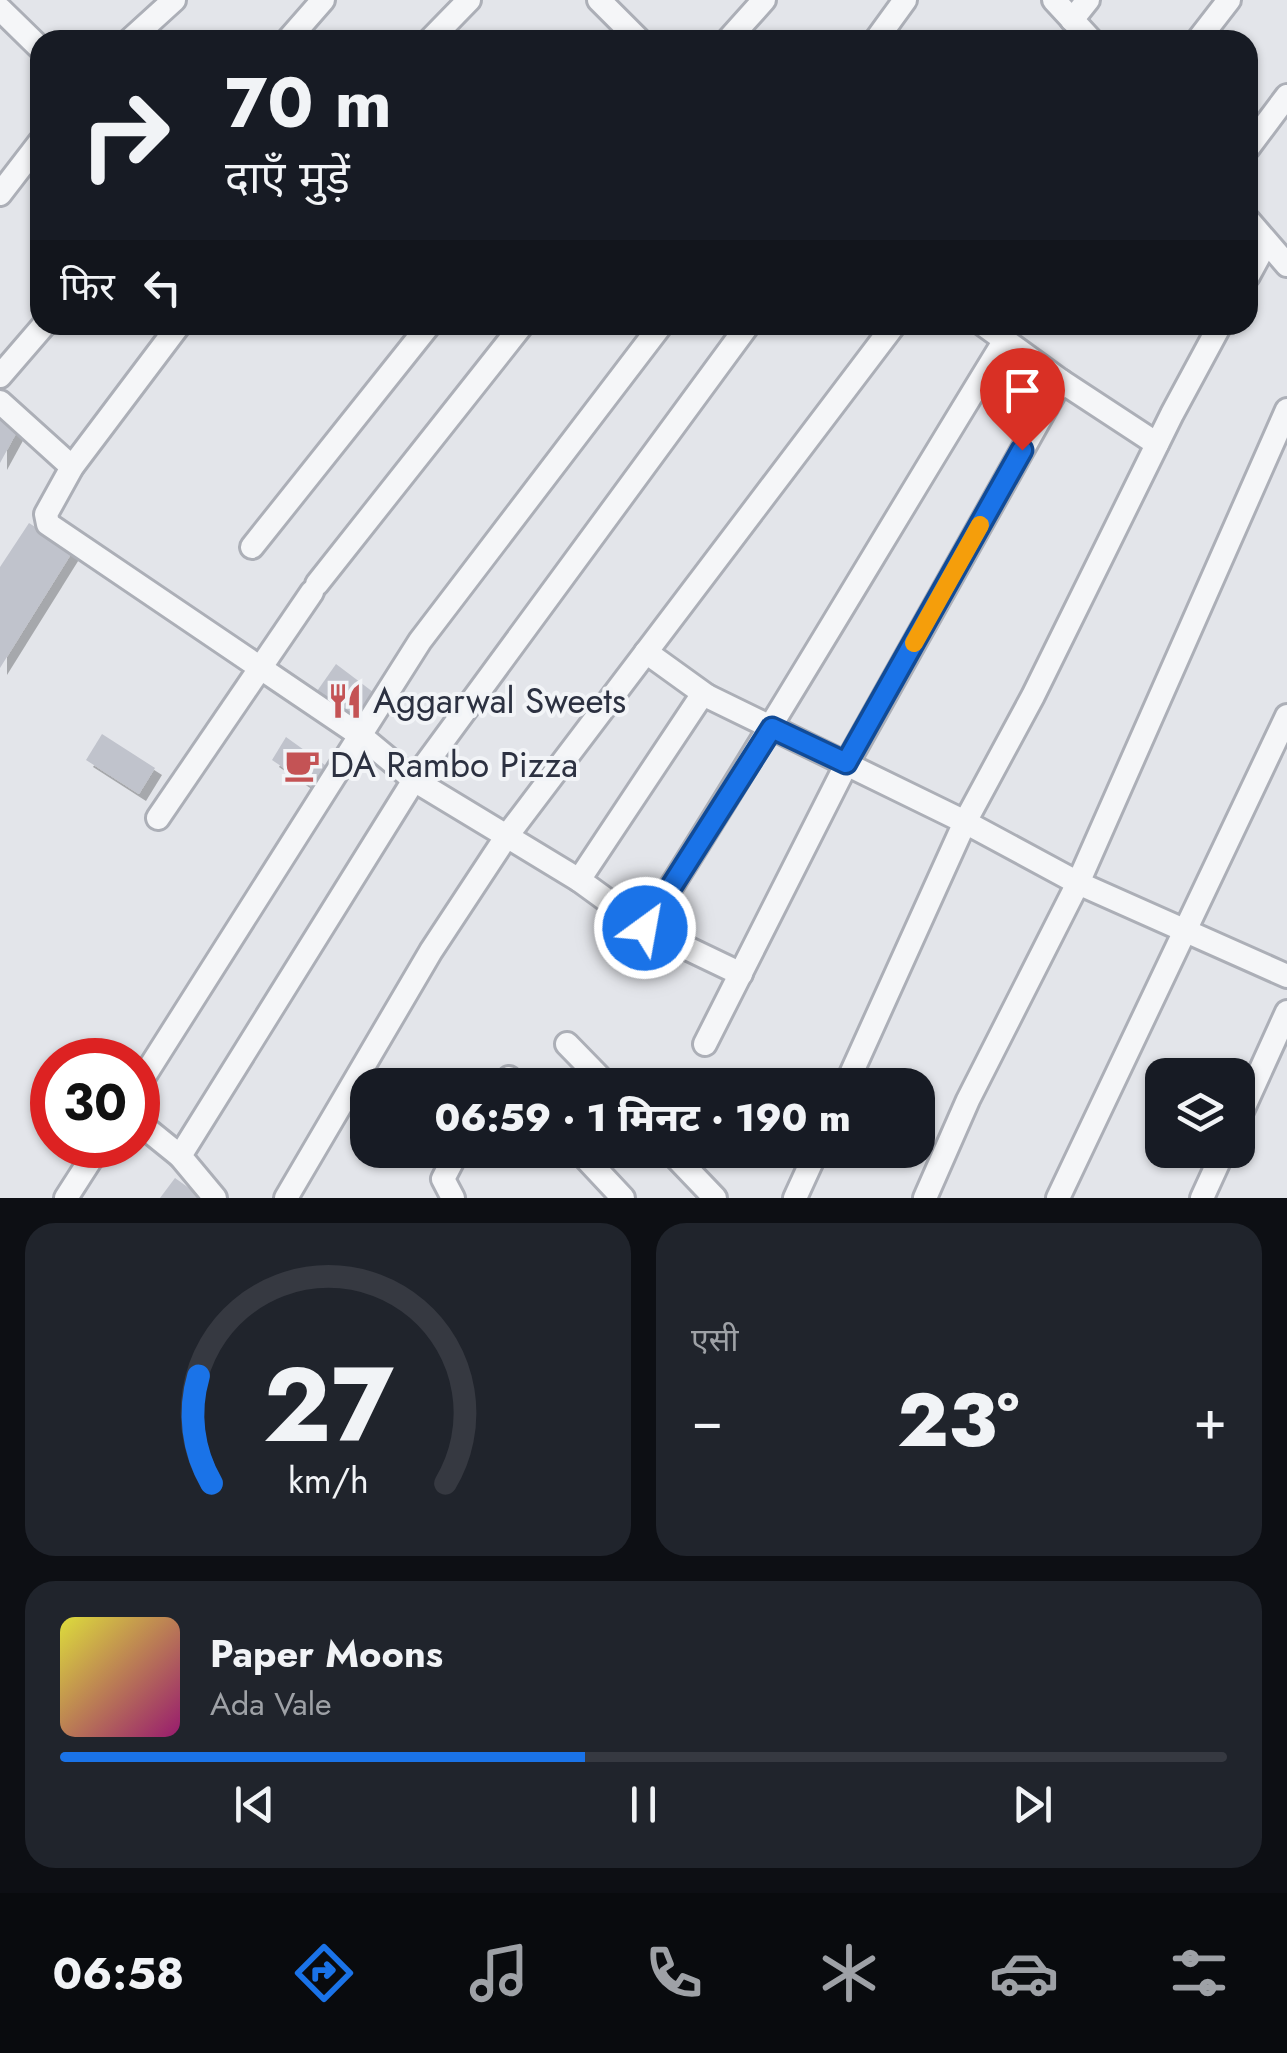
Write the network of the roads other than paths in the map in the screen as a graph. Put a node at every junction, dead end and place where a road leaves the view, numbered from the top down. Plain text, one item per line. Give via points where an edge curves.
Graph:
1 (174, 0) edge
2 (323, 0) edge
3 (469, 0) edge
4 (599, 0) edge
5 (764, 0) edge
6 (905, 0) edge
7 (1054, 0) edge
8 (1088, 0) edge
9 (1228, 0) edge
10 (5, 9) edge
11 (625, 9) edge
12 (1072, 20) junction
13 (141, 30) edge
14 (297, 30) edge
15 (440, 30) edge
16 (737, 30) edge
17 (883, 30) edge
18 (1082, 30) edge
19 (1206, 30) edge
20 (30, 37) edge
21 (1287, 96) edge
22 (1258, 135) edge
23 (30, 155) edge
24 (0, 194) edge
25 (1258, 233) edge
26 (1266, 243) junction
27 (1258, 258) edge
28 (1287, 265) edge
29 (35, 335) edge
30 (171, 335) edge
31 (421, 335) edge
32 (514, 335) edge
33 (653, 335) edge
34 (741, 335) edge
35 (886, 335) edge
36 (999, 335) edge
37 (1215, 335) edge
38 (1006, 340) junction
39 (0, 376) edge
40 (1061, 381) junction
41 (0, 402) edge
42 (1287, 410) edge
43 (1157, 444) junction
44 (72, 467) junction
45 (252, 547) dead end
46 (646, 652) junction
47 (261, 668) junction
48 (706, 696) junction
49 (1287, 716) edge
50 (772, 728) junction
51 (361, 736) junction
52 (846, 763) junction
53 (414, 780) junction
54 (158, 818) dead end
55 (964, 822) junction
56 (506, 836) junction
57 (579, 880) junction
58 (1078, 882) junction
59 (645, 928) junction
60 (1186, 932) junction
61 (741, 974) junction
62 (1287, 976) edge
63 (1287, 1012) edge
64 (567, 1044) dead end
65 (704, 1044) dead end
66 (160, 1051) edge
67 (590, 1068) edge
68 (854, 1068) edge
69 (1255, 1083) edge
70 (160, 1140) edge
71 (180, 1156) junction
72 (85, 1168) edge
73 (449, 1168) edge
74 (594, 1168) edge
75 (686, 1168) edge
76 (809, 1168) edge
77 (1216, 1168) edge
78 (66, 1198) edge
79 (215, 1198) edge
80 (286, 1198) edge
81 (453, 1198) edge
82 (622, 1198) edge
83 (715, 1198) edge
84 (795, 1198) edge
85 (925, 1198) edge
86 (1058, 1198) edge
87 (1202, 1198) edge

1 - 13 street
2 - 14 street
3 - 15 street
4 - 11 street
5 - 16 street
6 - 17 street
7 - 12 street
8 - 12 street
9 - 19 street
10 - 20 street
12 - 18 street
21 - 22 street
23 - 24 street
25 - 26 street
26 - 27 street
26 - 28 street
29 - 39 street
30 - 44 street
31 - 45 street
32 - 47 street via 314,588
33 - 51 street via 420,640
34 - 53 street
35 - 46 street
36 - 38 street
37 - 43 street
38 - 40 street
38 - 50 street
40 - 43 street
40 - 52 street
41 - 44 street
42 - 58 street
43 - 55 street
44 - 47 street via 46,514 48,524
46 - 48 street
46 - 56 street
47 - 51 street
47 - 54 street
48 - 50 street
48 - 57 street
49 - 60 street
50 - 52 street
50 - 59 street
51 - 53 street
51 - 66 street
52 - 55 street
52 - 61 street
53 - 56 street
53 - 71 street
55 - 58 street
55 - 68 street
56 - 57 street
56 - 80 street
57 - 59 street
58 - 60 street
58 - 85 street
59 - 61 street
60 - 62 street
60 - 86 street
61 - 65 street
63 - 69 street
64 - 67 street
70 - 71 street
71 - 79 street
72 - 78 street
73 - 81 street via 444,1179
74 - 82 street
75 - 83 street
76 - 84 street
77 - 87 street

